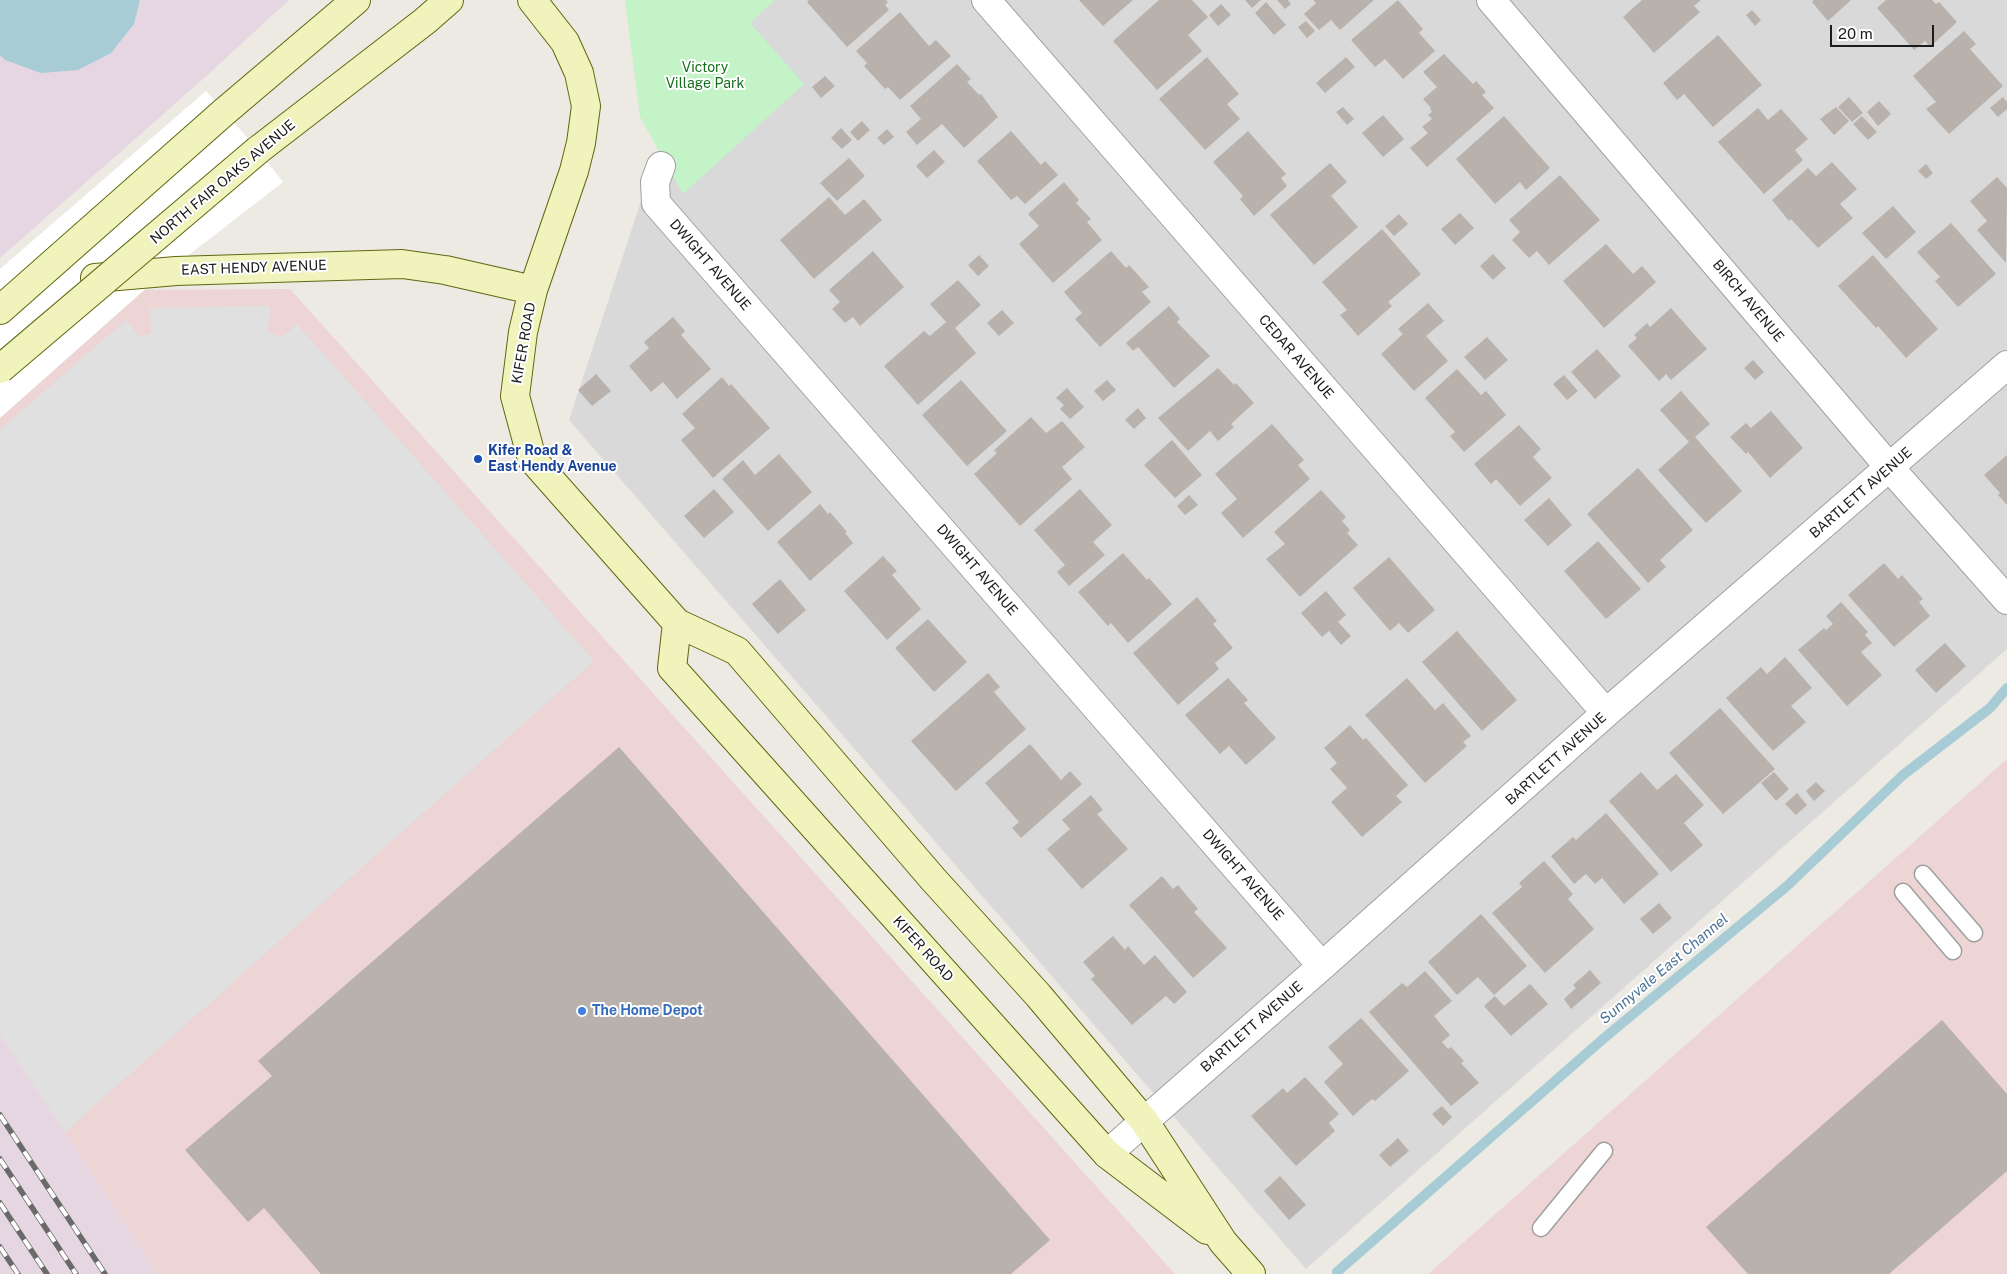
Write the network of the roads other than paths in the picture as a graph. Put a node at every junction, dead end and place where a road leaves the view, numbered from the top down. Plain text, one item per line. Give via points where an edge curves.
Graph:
1 (356, 0) edge
2 (449, 0) edge
3 (532, 0) edge
4 (986, 0) edge
5 (1491, 0) edge
6 (661, 166) dead end
7 (533, 290) junction
8 (0, 310) edge
9 (0, 353) edge
10 (2007, 366) edge
11 (0, 369) edge
12 (1890, 468) junction
13 (2007, 600) edge
14 (677, 623) junction
15 (1606, 713) junction
16 (1923, 874) dead end
17 (1903, 892) dead end
18 (1974, 933) dead end
19 (1953, 952) dead end
20 (1322, 966) junction
21 (1145, 1122) junction
22 (1604, 1151) dead end
23 (1107, 1154) junction
24 (1541, 1228) dead end
25 (1224, 1242) junction
26 (1251, 1274) edge

1 - 8 main road
2 - 11 main road, NORTH FAIR OAKS AVENUE, bridge via 258,150
3 - 7 main road, KIFER ROAD via 565,42 579,73 586,106 574,171
4 - 15 street, CEDAR AVENUE
5 - 12 street, BIRCH AVENUE
6 - 20 street, DWIGHT AVENUE via 655,182 656,203
7 - 9 main road, EAST HENDY AVENUE via 402,264 176,271 85,279
7 - 14 main road, KIFER ROAD via 523,332 515,396 532,459
10 - 12 street, BARTLETT AVENUE
12 - 13 street, BIRCH AVENUE
12 - 15 street, BARTLETT AVENUE
14 - 21 main road, KIFER ROAD via 737,651
14 - 23 main road, KIFER ROAD via 672,668
15 - 20 street, BARTLETT AVENUE
16 - 18 lane
17 - 19 lane
20 - 21 street, BARTLETT AVENUE
21 - 23 street, BARTLETT AVENUE
21 - 25 main road, KIFER ROAD
22 - 24 lane
23 - 25 main road, KIFER ROAD
25 - 26 main road, KIFER ROAD

